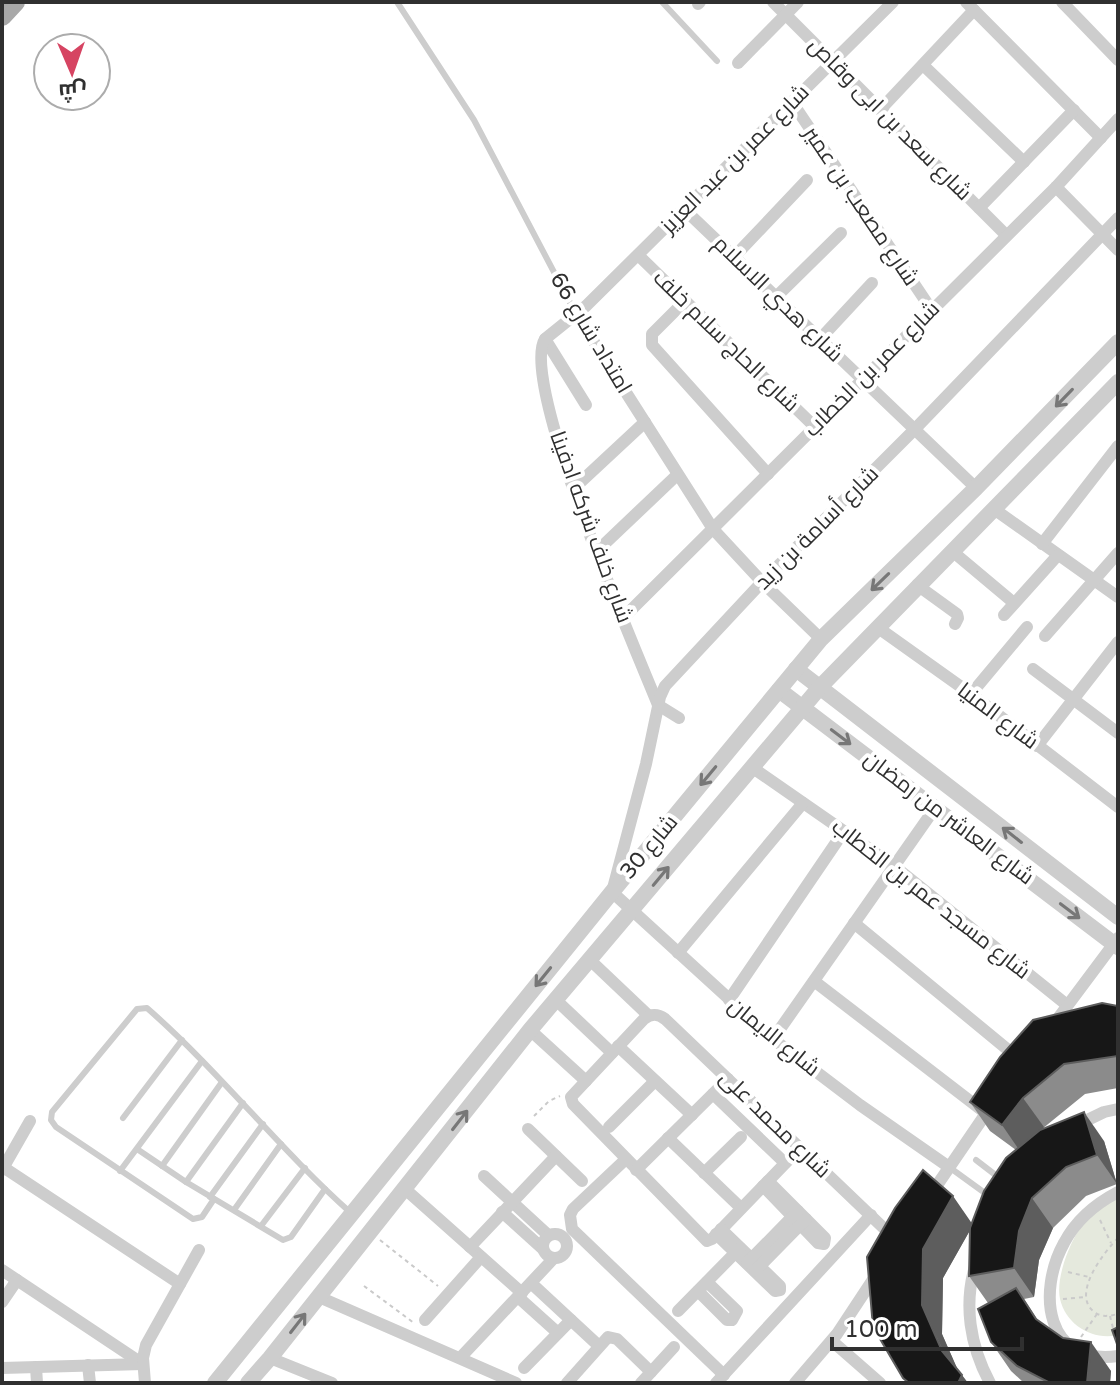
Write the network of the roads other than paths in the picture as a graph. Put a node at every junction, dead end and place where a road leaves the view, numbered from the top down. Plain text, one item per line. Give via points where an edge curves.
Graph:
1 (15, 2) edge
2 (397, 2) edge
3 (662, 2) edge
4 (773, 2) edge
5 (798, 2) edge
6 (893, 2) edge
7 (1062, 2) edge
8 (970, 6) edge
9 (786, 15) junction
10 (2, 16) edge
11 (1118, 60) edge
12 (717, 61) dead end
13 (833, 62) junction
14 (738, 63) dead end
15 (923, 65) junction
16 (792, 102) junction
17 (880, 110) junction
18 (1074, 110) junction
19 (1118, 119) edge
20 (1101, 138) junction
21 (1024, 162) junction
22 (807, 180) dead end
23 (1056, 187) junction
24 (979, 208) junction
25 (684, 209) junction
26 (1118, 218) edge
27 (841, 233) dead end
28 (1103, 234) junction
29 (1006, 235) junction
30 (1118, 250) edge
31 (638, 255) junction
32 (734, 257) junction
33 (872, 283) dead end
34 (776, 297) junction
35 (685, 301) junction
36 (931, 309) junction
37 (576, 314) junction
38 (545, 339) junction
39 (820, 339) junction
40 (1118, 342) edge
41 (862, 380) junction
42 (1117, 384) edge
43 (586, 405) dead end
44 (645, 422) junction
45 (815, 427) junction
46 (914, 430) junction
47 (1118, 446) edge
48 (768, 474) junction
49 (677, 475) junction
50 (976, 488) junction
51 (573, 489) junction
52 (994, 509) junction
53 (713, 529) junction
54 (1042, 544) junction
55 (952, 551) junction
56 (596, 552) junction
57 (1118, 553) edge
58 (1058, 555) junction
59 (1095, 581) junction
60 (762, 582) junction
61 (917, 585) junction
62 (1118, 597) edge
63 (1014, 603) junction
64 (1004, 615) dead end
65 (624, 617) junction
66 (955, 624) dead end
67 (877, 627) junction
68 (1027, 627) dead end
69 (1045, 636) dead end
70 (821, 639) junction
71 (1118, 642) edge
72 (796, 669) junction
73 (1033, 669) dead end
74 (820, 687) junction
75 (779, 690) junction
76 (971, 694) junction
77 (1073, 699) junction
78 (658, 705) junction
79 (803, 708) junction
80 (679, 718) dead end
81 (1118, 733) edge
82 (1037, 746) junction
83 (753, 768) junction
84 (803, 803) junction
85 (1118, 807) edge
86 (935, 808) junction
87 (844, 831) junction
88 (894, 866) junction
89 (612, 892) junction
90 (632, 910) junction
91 (1118, 917) edge
92 (854, 923) junction
93 (1117, 943) edge
94 (678, 953) junction
95 (590, 960) junction
96 (814, 981) junction
97 (556, 1000) junction
98 (729, 1000) junction
99 (1067, 1005) junction
100 (646, 1017) junction
101 (530, 1030) junction
102 (773, 1039) junction
103 (182, 1040) junction
104 (1041, 1040) edge
105 (615, 1050) junction
106 (1033, 1051) edge
107 (202, 1061) junction
108 (1024, 1062) junction
109 (1014, 1075) edge
110 (728, 1079) junction
111 (586, 1081) junction
112 (655, 1081) junction
113 (222, 1082) junction
114 (713, 1094) junction
115 (995, 1101) edge
116 (243, 1103) junction
117 (1118, 1109) edge
118 (985, 1113) junction
119 (692, 1115) junction
120 (123, 1118) dead end
121 (30, 1121) dead end
122 (263, 1124) junction
123 (609, 1127) dead end
124 (528, 1129) road end
125 (1068, 1131) edge
126 (741, 1137) dead end
127 (668, 1138) junction
128 (281, 1144) junction
129 (800, 1148) junction
130 (137, 1149) junction
131 (556, 1156) junction
132 (626, 1159) junction
133 (976, 1160) dead end
134 (785, 1163) junction
135 (162, 1166) junction
136 (949, 1167) junction
137 (305, 1168) junction
138 (3, 1169) edge
139 (636, 1170) junction
140 (120, 1171) junction
141 (704, 1173) junction
142 (484, 1176) dead end
143 (582, 1181) dead end
144 (186, 1182) junction
145 (765, 1183) junction
146 (1012, 1188) edge
147 (325, 1189) junction
148 (405, 1189) junction
149 (1118, 1192) edge
150 (212, 1198) junction
151 (924, 1204) edge
152 (1001, 1205) edge
153 (507, 1207) junction
154 (741, 1208) junction
155 (234, 1210) junction
156 (351, 1213) junction
157 (871, 1215) junction
158 (261, 1226) junction
159 (907, 1229) edge
160 (719, 1231) junction
161 (548, 1235) junction
162 (898, 1241) junction
163 (470, 1247) junction
164 (981, 1247) edge
165 (543, 1249) junction
166 (199, 1250) dead end
167 (738, 1250) junction
168 (890, 1254) edge
169 (481, 1257) junction
170 (554, 1258) junction
171 (882, 1266) edge
172 (2, 1270) edge
173 (17, 1280) junction
174 (180, 1284) junction
175 (524, 1291) junction
176 (319, 1297) junction
177 (2, 1302) edge
178 (678, 1311) dead end
179 (425, 1320) road end
180 (571, 1320) junction
181 (558, 1333) junction
182 (832, 1341) junction
183 (599, 1346) junction
184 (674, 1347) dead end
185 (270, 1358) junction
186 (460, 1358) junction
187 (1117, 1360) edge
188 (143, 1364) junction
189 (88, 1365) junction
190 (36, 1367) junction
191 (2, 1368) edge
192 (524, 1368) dead end
193 (651, 1372) junction
194 (720, 1379) edge
195 (877, 1382) edge
196 (37, 1383) edge
197 (90, 1383) edge
198 (145, 1383) edge
199 (215, 1383) edge
200 (248, 1383) edge
201 (332, 1383) edge
202 (516, 1383) edge
203 (567, 1383) edge
204 (641, 1383) edge
205 (795, 1383) edge
206 (990, 1383) edge

1 - 10 main road
2 - 37 lane, امتداد شارع 66 via 474,120
3 - 12 lane
4 - 9 street, شارع سعد بن ابى وقاص
5 - 9 street
6 - 13 street, شارع عمر بن عبد العزيز
7 - 11 street
8 - 15 street
8 - 18 street
9 - 13 street, شارع سعد بن ابى وقاص
9 - 14 street
13 - 16 street, شارع عمر بن عبد العزيز
13 - 17 street, شارع سعد بن ابى وقاص
15 - 17 street
15 - 21 street
16 - 25 street, شارع عمر بن عبد العزيز
16 - 36 street, شارع مصعب بن عمير
17 - 24 street, شارع سعد بن ابى وقاص
18 - 20 street
18 - 21 street
19 - 20 street, شارع عمر بن الخطاب
20 - 23 street, شارع عمر بن الخطاب
21 - 24 street
22 - 32 street
23 - 28 street
23 - 29 street, شارع عمر بن الخطاب
24 - 29 street, شارع سعد بن ابى وقاص
25 - 31 street, شارع عمر بن عبد العزيز
25 - 32 street, شارع هدي الاسلام
26 - 28 street, شارع أسامة بن زيد
27 - 34 street
28 - 30 street
28 - 46 street, شارع أسامة بن زيد
29 - 36 street, شارع عمر بن الخطاب
31 - 35 street, شارع الحاج سلام خلف
31 - 37 street, شارع عمر بن عبد العزيز
32 - 34 street, شارع هدي الاسلام
33 - 39 street
34 - 39 street, شارع هدي الاسلام
35 - 45 street, شارع الحاج سلام خلف
35 - 48 street via 652,334 652,345
36 - 41 street, شارع عمر بن الخطاب
37 - 38 street
37 - 44 street, امتداد شارع 66
38 - 43 street
38 - 51 street, شارع خلف شركه ادفينا via 540,351 543,383
39 - 41 street, شارع هدي الاسلام
40 -> 50 street, شارع 30
41 - 45 street, شارع عمر بن الخطاب
41 - 46 street, شارع هدي الاسلام
42 - 52 street, شارع 30
44 - 49 street, امتداد شارع 66
44 - 51 street
45 - 48 street, شارع عمر بن الخطاب
46 - 50 street, شارع هدي الاسلام
46 - 60 street, شارع أسامة بن زيد
47 - 54 street
48 - 53 street, شارع عمر بن الخطاب
49 - 53 street, امتداد شارع 66
49 - 56 street
50 -> 70 street, شارع 30
51 - 56 street, شارع خلف شركه ادفينا
52 - 54 street
52 - 55 street, شارع 30
53 - 60 street, امتداد شارع 66
53 - 65 street, شارع عمر بن الخطاب
54 - 58 street
55 - 61 street, شارع 30
55 - 63 street
56 - 65 street, شارع خلف شركه ادفينا
57 - 59 street
58 - 59 street
58 - 63 street
59 - 62 street
59 - 69 street
60 - 70 street, امتداد شارع 66
60 - 78 street, شارع أسامة بن زيد via 665,686
61 - 66 street via 957,614
61 - 67 street, شارع 30
63 - 64 street
65 - 78 street, شارع خلف شركه ادفينا
67 - 74 street, شارع 30
67 - 76 street, شارع المنيا
68 - 76 street
70 - 72 street, شارع 30
71 - 77 street
72 - 74 street, شارع العاشر من رمضان
72 - 75 street, شارع 30
73 - 77 street
74 - 79 street, شارع 30
91 -> 74 street, شارع العاشر من رمضان
75 - 79 street, شارع العاشر من رمضان
75 -> 89 street, شارع 30
76 - 82 street, شارع المنيا
77 - 81 street
77 - 82 street
78 - 80 street
78 - 89 street, شارع أسامة بن زيد
79 - 83 street, شارع 30
79 -> 86 street, شارع العاشر من رمضان
82 - 85 street, شارع المنيا
83 - 84 street, شارع مسجد عمر بن الخطاب
90 -> 83 street, شارع 30
84 - 87 street, شارع مسجد عمر بن الخطاب
84 - 94 street
86 - 88 street
86 -> 93 street, شارع العاشر من رمضان
87 - 88 street, شارع مسجد عمر بن الخطاب
87 - 98 street
88 - 92 street
88 - 99 street, شارع مسجد عمر بن الخطاب
89 - 90 street, شارع الايمان
89 -> 156 street, شارع 30
90 - 94 street, شارع الايمان
90 - 95 street, شارع 30
92 - 96 street
92 - 108 street
93 - 99 street
94 - 98 street, شارع الايمان
95 - 97 street, شارع 30
95 - 100 street, شارع محمد على
96 - 102 street
96 - 118 street
97 - 101 street, شارع 30
97 - 105 street
98 - 102 street, شارع الايمان
99 - 104 street
100 - 105 street
100 - 110 street, شارع محمد على via 665,1019
101 - 111 street
148 -> 101 street, شارع 30
102 - 136 street, شارع الايمان
103 - 107 lane
103 - 120 lane
103 - 140 lane via 147,1008 137,1009 52,1112 56,1127
105 - 111 street
105 - 112 street
106 - 108 street
107 - 113 lane
107 - 130 lane
108 - 109 street
110 - 114 street
110 - 129 street, شارع محمد على
111 - 132 street via 573,1094 573,1104
112 - 119 street
112 - 123 street
113 - 116 lane
113 - 135 lane
114 - 119 street
114 - 134 street
115 - 118 street
116 - 122 lane
116 - 144 lane
117 - 125 street
118 - 136 street
119 - 127 street
121 - 138 street
122 - 128 lane
122 - 150 lane
124 - 131 street
126 - 141 street
127 - 139 street
127 - 141 street
128 - 137 lane
128 - 155 lane
129 - 134 street
129 - 157 street, شارع محمد على
130 - 135 lane
130 - 140 lane
131 - 143 street
131 - 153 street
132 - 139 street
132 - 194 street via 573,1209 569,1222
133 - 146 lane
134 - 145 street
135 - 144 lane
136 - 151 street
136 - 152 lane
137 - 147 lane
137 - 158 lane
138 - 174 street
139 - 160 street via 702,1239
140 - 150 lane via 193,1219 202,1217
141 - 154 street
142 - 153 street
144 - 150 lane
145 - 154 street
145 - 167 street via 799,1218 753,1264
147 - 156 lane
147 - 158 lane via 289,1239
148 - 163 street
148 - 176 street, شارع 30
149 - 187 street via 1094,1207 1065,1241 1044,1305 1073,1347
150 - 155 lane
153 - 161 street
153 - 163 street
153 - 165 street
154 - 160 street
155 - 158 lane
156 - 199 street, شارع 30
157 - 162 street, شارع محمد على
157 - 194 street
159 - 162 street
160 - 167 street
161 - 165 street
161 - 170 street via 557,1234 567,1243 566,1252
162 - 168 street
163 - 169 street
164 - 206 street via 971,1279 981,1366
165 - 170 street
166 - 174 street
167 - 178 street
169 - 175 street
169 - 179 street
170 - 175 street
171 - 182 street
172 - 173 street
173 - 177 street
173 - 188 street
174 - 188 street via 146,1345
175 - 180 street
175 - 181 street
175 - 186 street
185 -> 176 street, شارع 30
176 - 186 street
180 - 181 street
180 - 183 street
181 - 192 street
182 - 195 street
182 - 205 street
183 - 193 street via 613,1337
183 - 203 street
184 - 193 street
185 - 200 street, شارع 30
185 - 201 street
186 - 202 street
188 - 189 street
188 - 198 street
189 - 190 street
189 - 197 street
190 - 191 street
190 - 196 street
193 - 204 street

